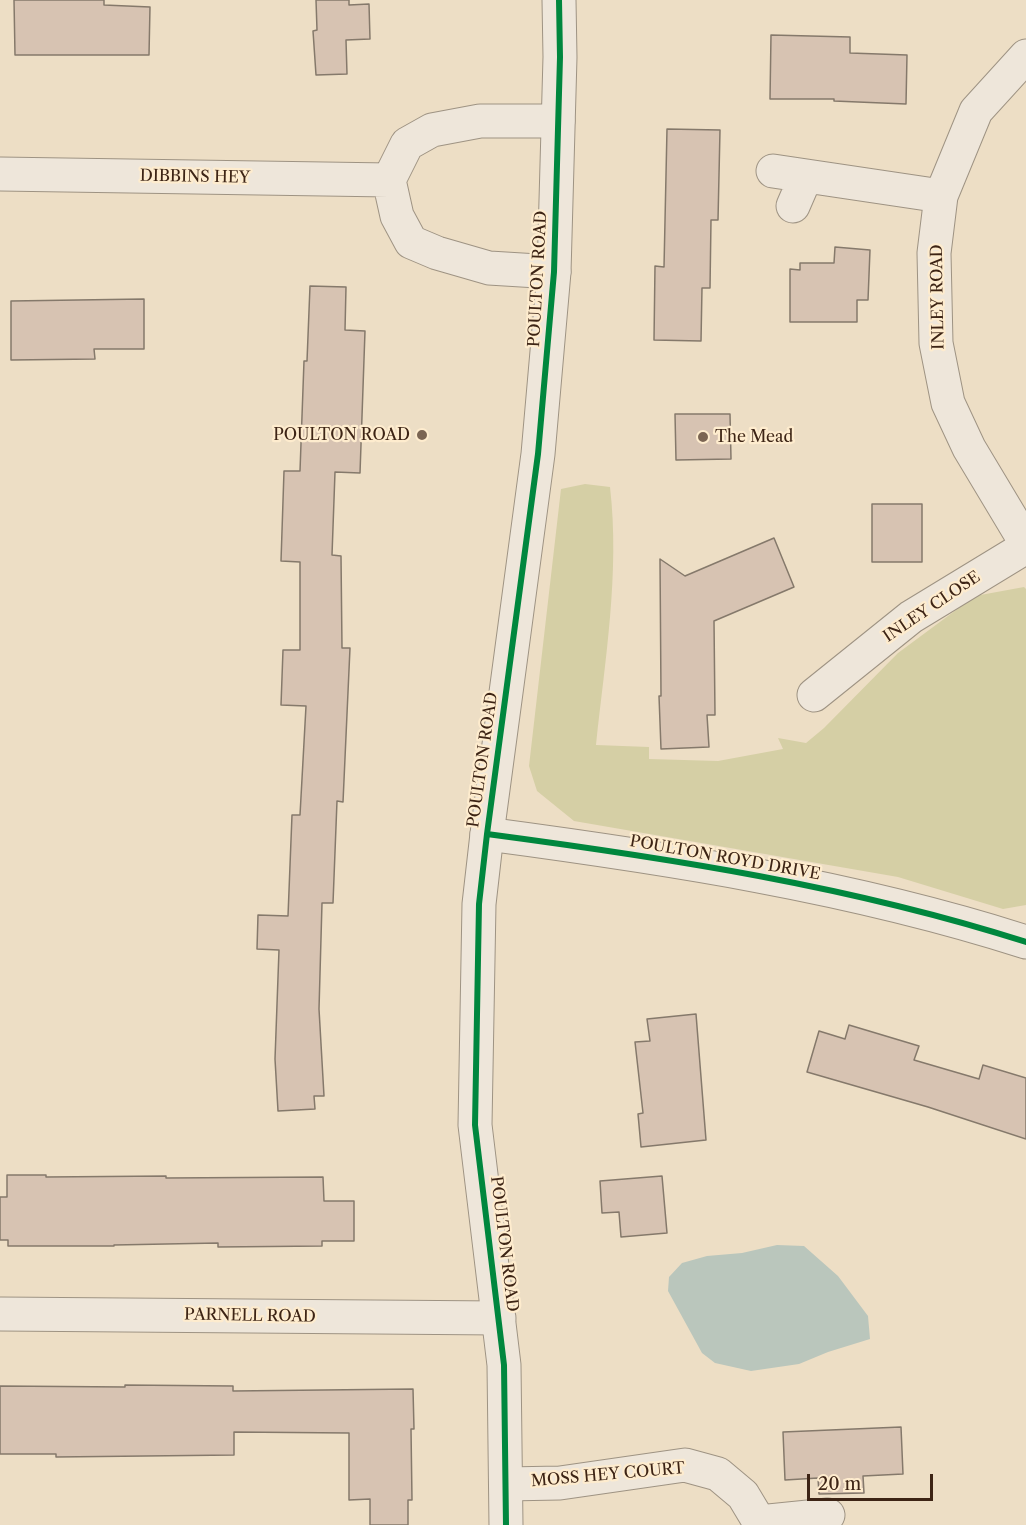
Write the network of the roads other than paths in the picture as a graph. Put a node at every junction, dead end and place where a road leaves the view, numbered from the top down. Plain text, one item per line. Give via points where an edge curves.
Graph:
1 (559, 0) edge
2 (1026, 56) edge
3 (558, 121) junction
4 (773, 171) dead end
5 (0, 174) edge
6 (806, 176) junction
7 (389, 180) junction
8 (941, 196) junction
9 (793, 206) dead end
10 (554, 272) junction
11 (1026, 545) edge
12 (814, 695) dead end
13 (487, 834) junction
14 (1026, 942) edge
15 (0, 1314) edge
16 (500, 1318) junction
17 (506, 1484) junction
18 (828, 1515) dead end
19 (760, 1524) edge
20 (506, 1525) edge

1 - 3 street, POULTON ROAD
2 - 8 street, INLEY ROAD via 976,111
3 - 7 street via 480,121 432,130 407,144
3 - 10 street, POULTON ROAD
4 - 6 street
5 - 7 street, DIBBINS HEY
6 - 8 street
6 - 9 street
7 - 10 street via 397,216 411,242 489,268
8 - 11 street, INLEY ROAD via 934,253 936,343 948,403 969,448
10 - 13 street, POULTON ROAD via 538,454
11 - 12 street, INLEY CLOSE via 911,617
13 - 14 street, POULTON ROYD DRIVE via 790,881
13 - 16 street, POULTON ROAD via 479,904 476,1125
15 - 16 street, PARNELL ROAD
16 - 17 street, POULTON ROAD
17 - 19 street, MOSS HEY COURT via 560,1483 685,1465 718,1474 743,1496
17 - 20 street, POULTON ROAD
18 - 19 street, MOSS HEY COURT

